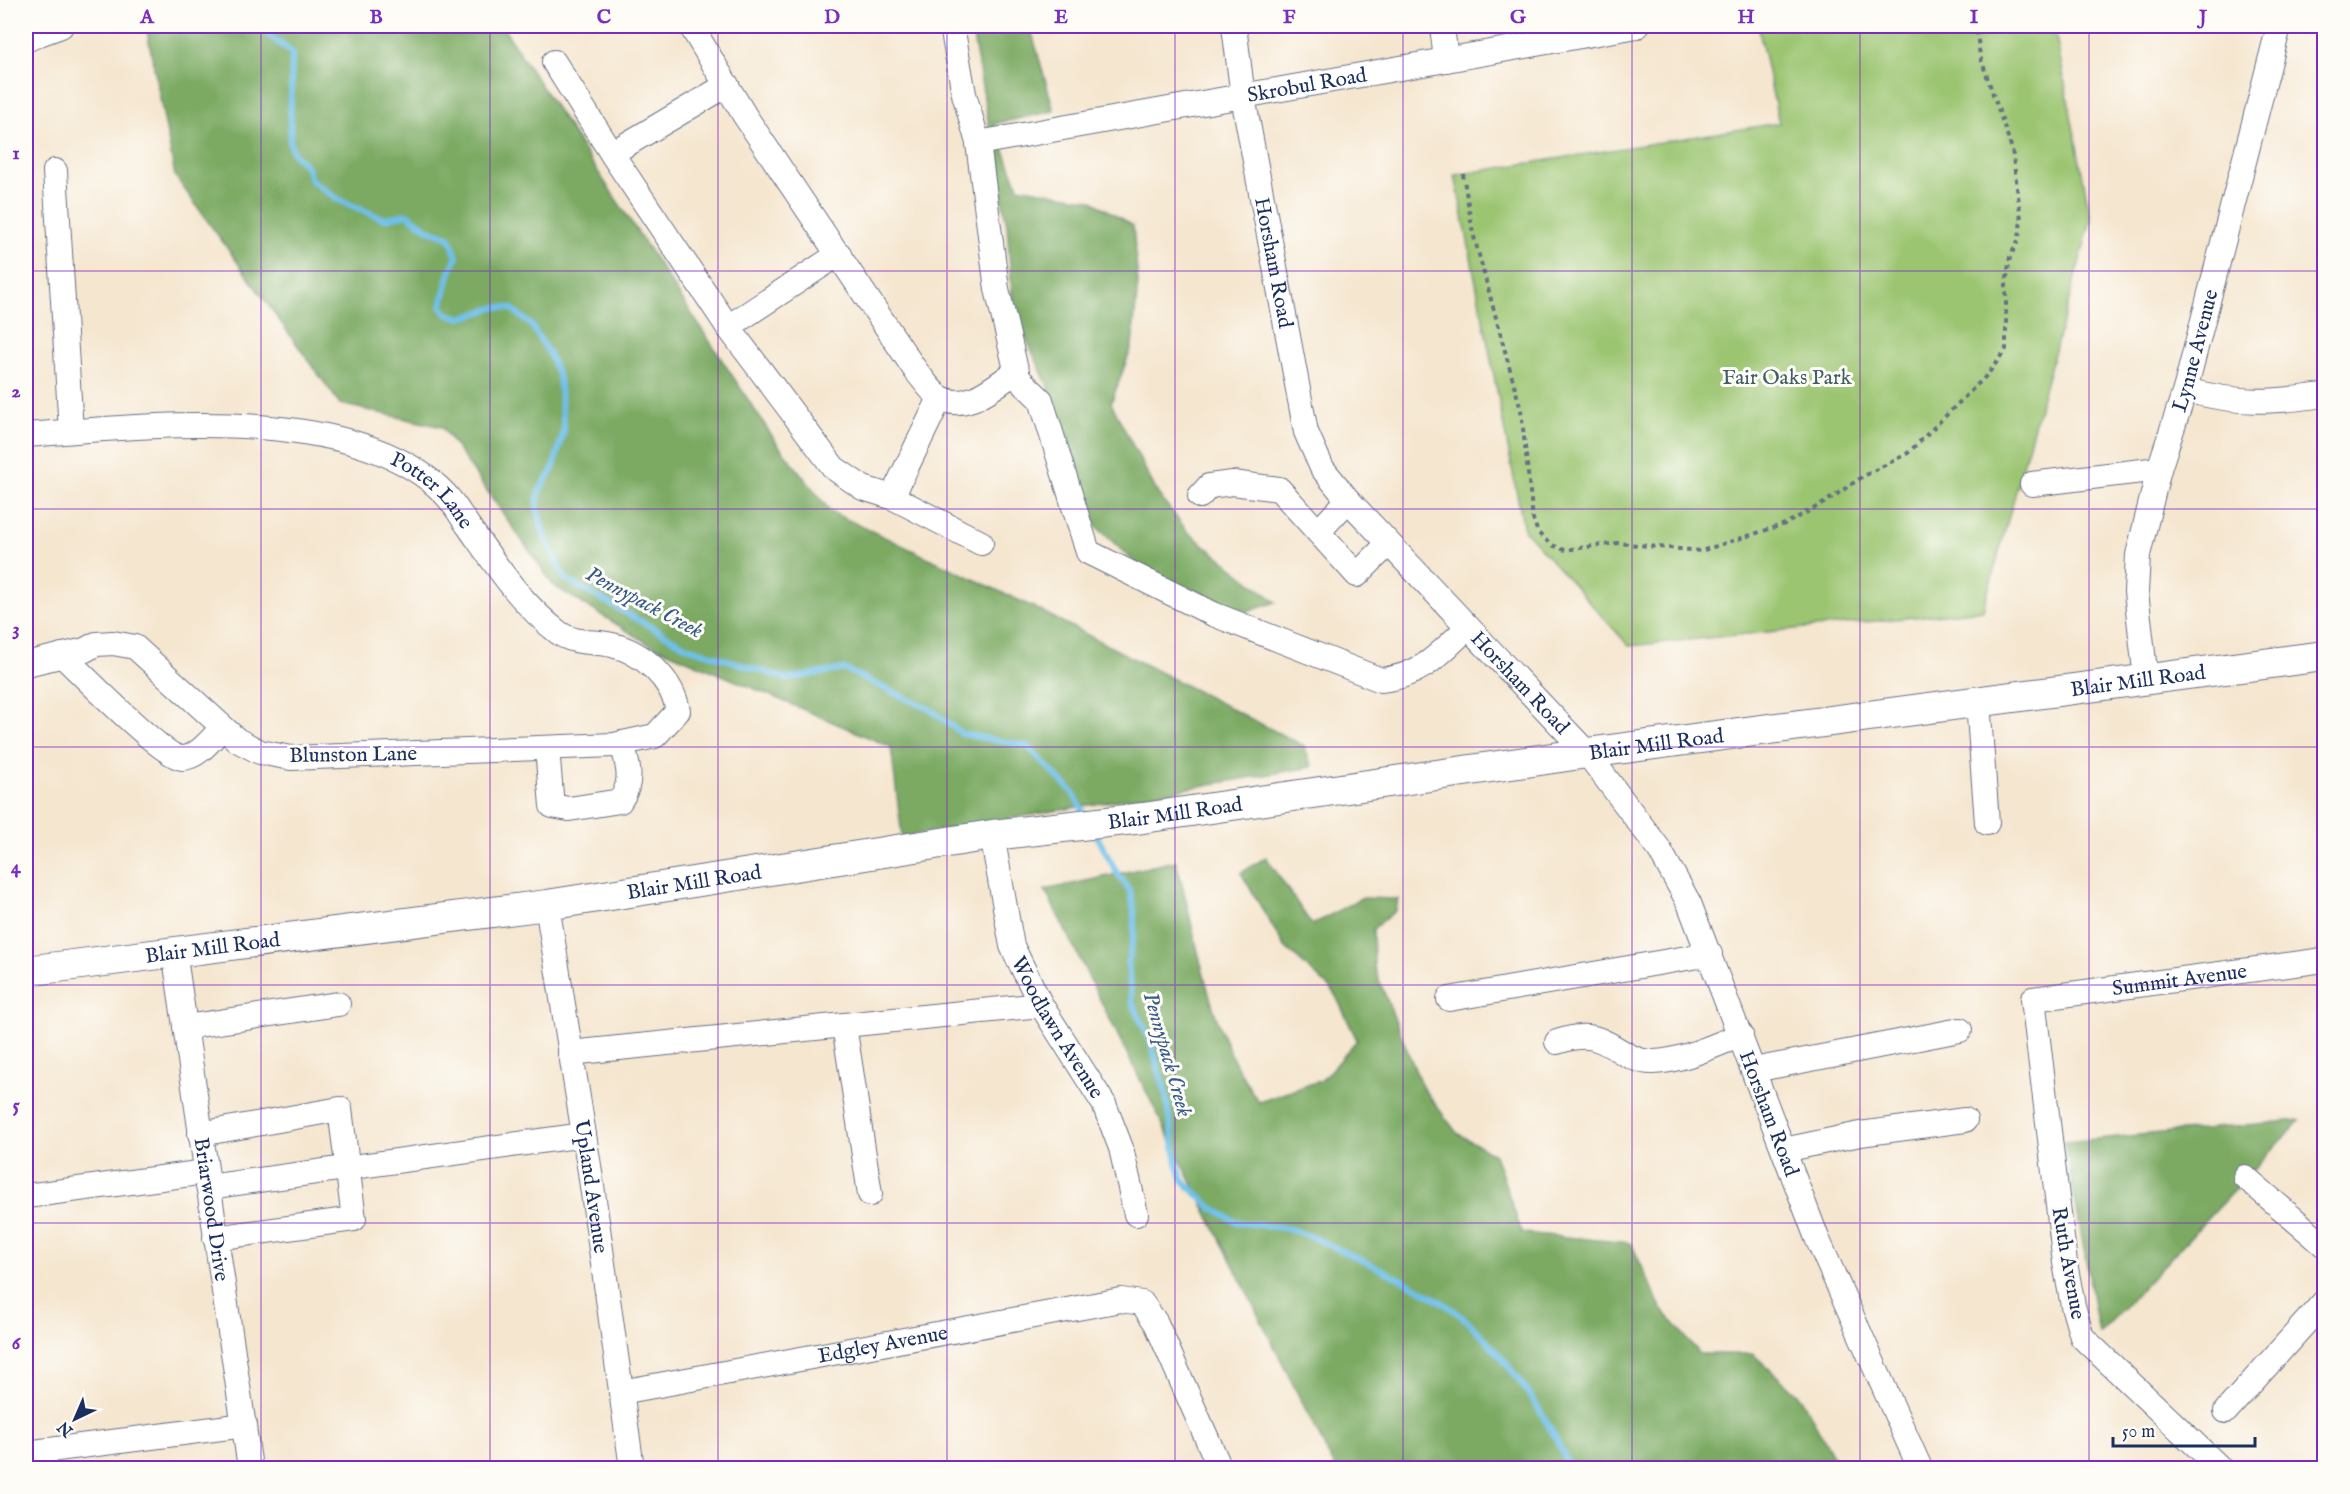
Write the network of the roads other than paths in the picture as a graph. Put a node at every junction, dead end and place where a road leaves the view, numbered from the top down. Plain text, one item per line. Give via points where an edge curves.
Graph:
1 (691, 26) edge
2 (952, 26) edge
3 (1234, 26) edge
4 (1442, 26) edge
5 (1637, 26) edge
6 (2279, 26) edge
7 (1446, 60) junction
8 (554, 62) dead end
9 (727, 85) junction
10 (1243, 97) junction
11 (978, 143) junction
12 (612, 153) junction
13 (55, 171) dead end
14 (839, 254) junction
15 (728, 327) junction
16 (1017, 371) junction
17 (2185, 390) junction
18 (2325, 395) edge
19 (940, 398) junction
20 (71, 431) junction
21 (26, 435) edge
22 (2159, 469) junction
23 (2032, 484) dead end
24 (1200, 496) dead end
25 (892, 497) junction
26 (1348, 500) junction
27 (1318, 532) junction
28 (981, 543) dead end
29 (1388, 544) junction
30 (1468, 627) junction
31 (62, 655) junction
32 (2325, 656) edge
33 (26, 664) edge
34 (2146, 680) junction
35 (1978, 702) junction
36 (222, 728) junction
37 (618, 744) junction
38 (547, 748) junction
39 (1587, 753) junction
40 (1987, 823) dead end
41 (992, 835) junction
42 (547, 905) junction
43 (174, 951) junction
44 (1710, 954) junction
45 (2325, 960) edge
46 (26, 971) edge
47 (1449, 999) dead end
48 (2033, 999) joint
49 (338, 1004) dead end
50 (1041, 1005) junction
51 (844, 1025) junction
52 (185, 1027) junction
53 (1960, 1030) dead end
54 (1741, 1035) junction
55 (1557, 1042) dead end
56 (570, 1053) junction
57 (1754, 1070) junction
58 (1965, 1120) dead end
59 (200, 1134) junction
60 (584, 1135) junction
61 (1784, 1150) junction
62 (348, 1167) junction
63 (2245, 1177) dead end
64 (207, 1179) junction
65 (870, 1194) dead end
66 (26, 1196) edge
67 (1136, 1214) dead end
68 (215, 1238) junction
69 (2325, 1245) edge
70 (2325, 1302) edge
71 (621, 1392) junction
72 (2226, 1411) dead end
73 (246, 1425) junction
74 (26, 1453) edge
75 (250, 1468) edge
76 (632, 1468) edge
77 (1220, 1468) edge
78 (1920, 1468) edge
79 (2220, 1468) edge

1 - 9 street
2 - 11 street via 964,94
3 - 10 street, Horsham Road
4 - 7 street
5 - 7 street, Skrobul Road
6 - 17 street, Lynne Avenue
7 - 10 street, Skrobul Road
8 - 12 street
9 - 12 street
9 - 14 street
10 - 11 street, Skrobul Road
10 - 26 street, Horsham Road via 1306,432 1322,468
11 - 16 street via 998,289
12 - 15 street
13 - 20 street
14 - 15 street
14 - 19 street via 916,370
15 - 25 street via 834,468 863,488
16 - 19 street via 970,402
16 - 30 street via 1018,378 1041,400 1088,552 1213,614 1381,680 1419,671
17 - 18 street via 2269,403
17 - 22 street, Lynne Avenue
19 - 25 street
20 - 21 street, Potter Lane
20 - 37 street, Potter Lane via 183,423 311,432 377,451 409,465 445,494 521,598 542,620 567,639 613,645 634,653 654,668 675,695 678,711 655,736
22 - 23 street
22 - 34 street, Lynne Avenue via 2138,555 2136,592
24 - 27 street via 1209,486 1233,483 1279,489
25 - 28 street
26 - 27 street
26 - 29 street, Horsham Road
27 - 29 street via 1357,575
29 - 30 street, Horsham Road
30 - 39 street, Horsham Road
31 - 33 street, Blunston Lane
31 - 36 street, Blunston Lane via 96,644 135,647
31 - 36 street via 174,756 184,758 197,753
32 - 34 main road, Blair Mill Road
34 - 35 main road, Blair Mill Road
35 - 39 main road, Blair Mill Road
35 - 40 street
36 - 38 street, Blunston Lane via 260,752 291,758
37 - 38 street, Blunston Lane
37 - 38 street via 627,763 629,788 620,801 569,809 552,806
39 - 41 main road, Blair Mill Road via 1143,818
39 - 44 street, Horsham Road via 1659,849 1689,903
41 - 42 main road, Blair Mill Road
41 - 50 street, Woodlawn Avenue via 1012,946
42 - 43 main road, Blair Mill Road
42 - 56 street, Upland Avenue
43 - 46 main road, Blair Mill Road
43 - 52 street, Briarwood Drive
44 - 47 street
44 - 54 street, Horsham Road
45 - 48 street, Summit Avenue
48 - 79 street, Ruth Avenue via 2065,1263 2082,1337
49 - 52 street
50 - 51 street
50 - 67 street, Woodlawn Avenue via 1104,1104 1120,1148
51 - 56 street
51 - 65 street
52 - 59 street, Briarwood Drive
53 - 57 street
54 - 55 street via 1694,1053 1652,1062 1597,1039 1581,1036
54 - 57 street, Horsham Road
56 - 60 street, Upland Avenue
57 - 61 street, Horsham Road
58 - 61 street via 1860,1134
59 - 62 street via 340,1109
59 - 64 street, Briarwood Drive
60 - 62 street
60 - 71 street, Upland Avenue
61 - 78 street, Horsham Road via 1817,1238
62 - 64 street
62 - 68 street via 354,1219
63 - 69 street
64 - 66 street
64 - 68 street, Briarwood Drive
68 - 73 street, Briarwood Drive
70 - 72 street
71 - 76 street, Upland Avenue
71 - 77 street, Edgley Avenue via 1121,1300 1142,1304 1156,1323
73 - 74 street
73 - 75 street, Briarwood Drive

